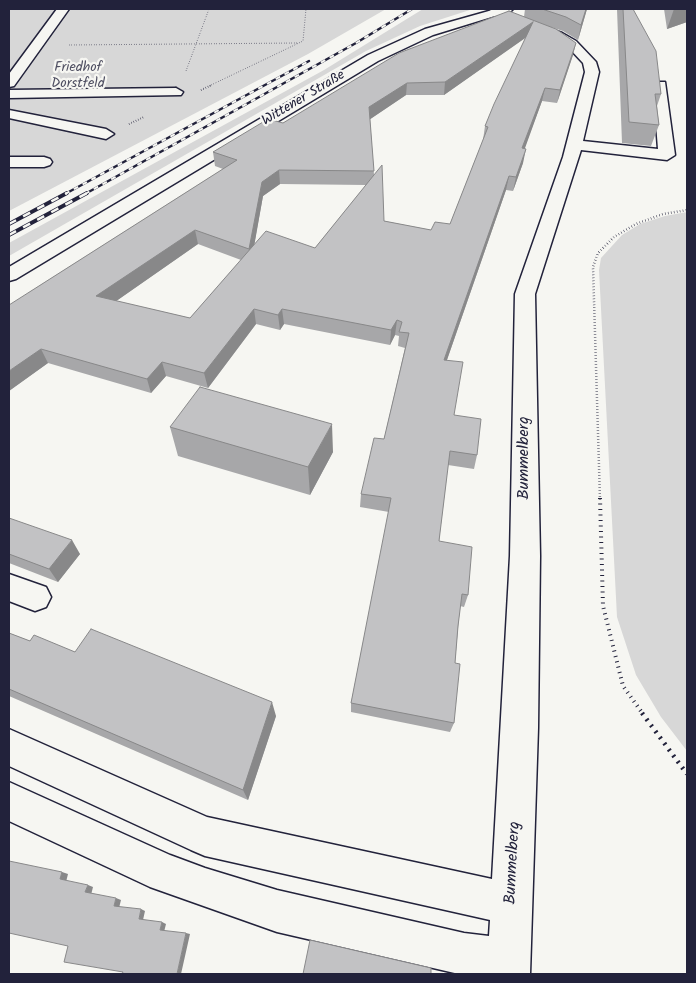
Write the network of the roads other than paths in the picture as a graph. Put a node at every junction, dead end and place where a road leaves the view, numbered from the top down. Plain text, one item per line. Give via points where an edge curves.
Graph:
1 (63, 9) edge
2 (500, 10) edge
3 (9, 83) edge
4 (660, 85) edge
5 (176, 92) road end
6 (9, 94) edge
7 (9, 114) edge
8 (106, 134) dead end
9 (574, 145) junction
10 (9, 162) edge
11 (44, 162) dead end
12 (9, 275) edge
13 (9, 747) edge
14 (9, 800) edge
15 (512, 904) junction
16 (508, 967) edge

1 - 3 street
2 - 9 street, Bummelberg via 572,44 589,62 592,72
2 - 12 street, Wittener Straße via 429,32 373,58
4 - 9 street via 667,155
5 - 6 street
7 - 8 street
9 - 15 street, Bummelberg via 525,294 524,556
10 - 11 street
13 - 15 street via 205,836
14 - 16 street via 164,873 204,888 277,911
15 - 16 street, Bummelberg

